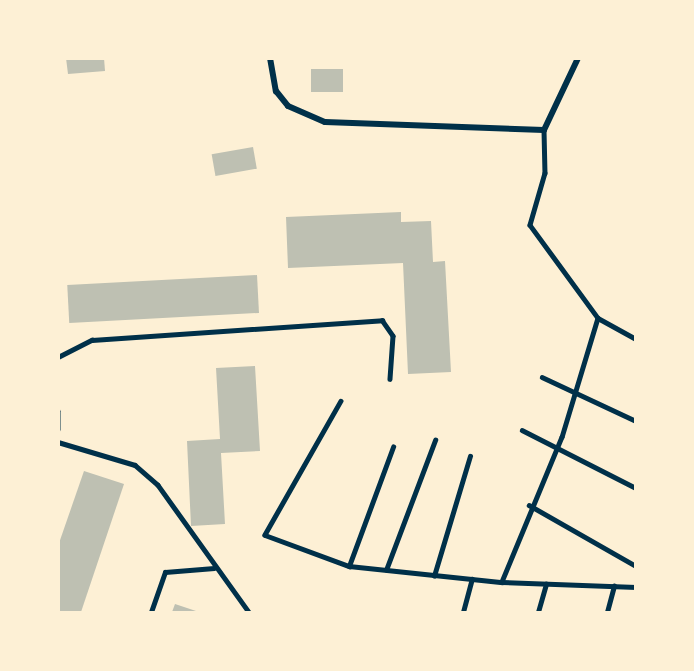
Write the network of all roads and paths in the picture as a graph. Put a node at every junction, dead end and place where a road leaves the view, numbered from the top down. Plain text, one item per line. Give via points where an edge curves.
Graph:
1 (270, 58) edge
2 (578, 58) edge
3 (544, 129) junction
4 (598, 318) junction
5 (636, 339) edge
6 (58, 357) edge
7 (542, 377) dead end
8 (390, 379) dead end
9 (575, 393) junction
10 (341, 401) dead end
11 (58, 411) edge
12 (636, 421) edge
13 (58, 429) edge
14 (522, 430) dead end
15 (435, 440) dead end
16 (58, 442) edge
17 (393, 447) dead end
18 (556, 448) junction
19 (470, 456) dead end
20 (636, 488) edge
21 (529, 506) junction
22 (348, 566) junction
23 (636, 566) edge
24 (214, 568) junction
25 (386, 570) junction
26 (434, 576) junction
27 (472, 579) junction
28 (502, 582) junction
29 (546, 584) junction
30 (614, 586) junction
31 (636, 587) edge
32 (152, 612) edge
33 (249, 612) edge
34 (463, 612) edge
35 (538, 612) edge
36 (607, 612) edge

1 - 3 street via 276,91 288,106 325,122
2 - 3 street
3 - 4 lane via 544,173 530,225
4 - 5 lane
4 - 9 lane
6 - 8 lane via 92,340 382,320 393,336
7 - 9 lane
9 - 12 lane
9 - 18 lane
10 - 22 lane via 265,535
11 - 13 lane
14 - 18 lane
15 - 25 lane
16 - 24 lane via 135,465 158,485
17 - 22 lane
18 - 20 lane
18 - 21 lane
19 - 26 lane
21 - 23 lane
21 - 28 lane
22 - 25 lane
24 - 32 lane via 165,572
24 - 33 lane
25 - 26 lane
26 - 27 lane
27 - 28 lane
27 - 34 lane
28 - 29 lane
29 - 30 lane
29 - 35 lane
30 - 31 lane
30 - 36 lane

